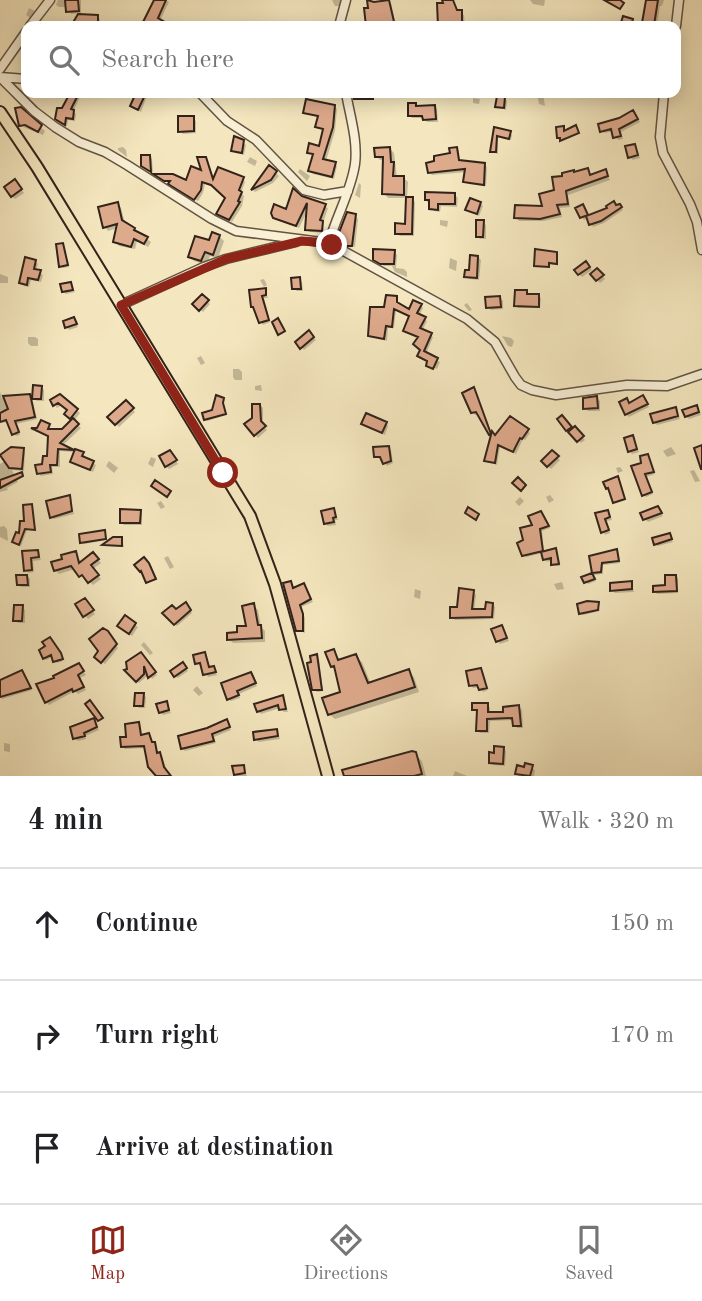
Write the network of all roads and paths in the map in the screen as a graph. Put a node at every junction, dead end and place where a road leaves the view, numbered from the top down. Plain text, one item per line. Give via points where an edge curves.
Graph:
1 (50, 0) edge
2 (346, 0) edge
3 (679, 0) edge
4 (34, 21) edge
5 (340, 21) edge
6 (677, 21) edge
7 (21, 39) edge
8 (0, 69) edge
9 (0, 77) edge
10 (21, 79) edge
11 (205, 98) edge
12 (347, 98) edge
13 (664, 98) edge
14 (0, 112) edge
15 (348, 191) junction
16 (302, 241) junction
17 (329, 243) junction
18 (702, 250) edge
19 (121, 305) junction
20 (702, 374) edge
21 (328, 776) edge

1 - 4 street
2 - 5 street
3 - 6 street
7 - 8 street
9 - 10 street
9 - 16 street via 55,127 105,152 212,219 236,231
11 - 15 street via 227,121 256,140 304,190 324,195
12 - 15 street via 356,150
13 - 18 street via 663,153 690,204
14 - 19 main road
15 - 17 street
16 - 17 street
16 - 19 street via 226,259
17 - 20 street via 467,319 495,342 514,377 532,390 556,395 626,385 667,386
19 - 21 main road via 250,516 275,584

